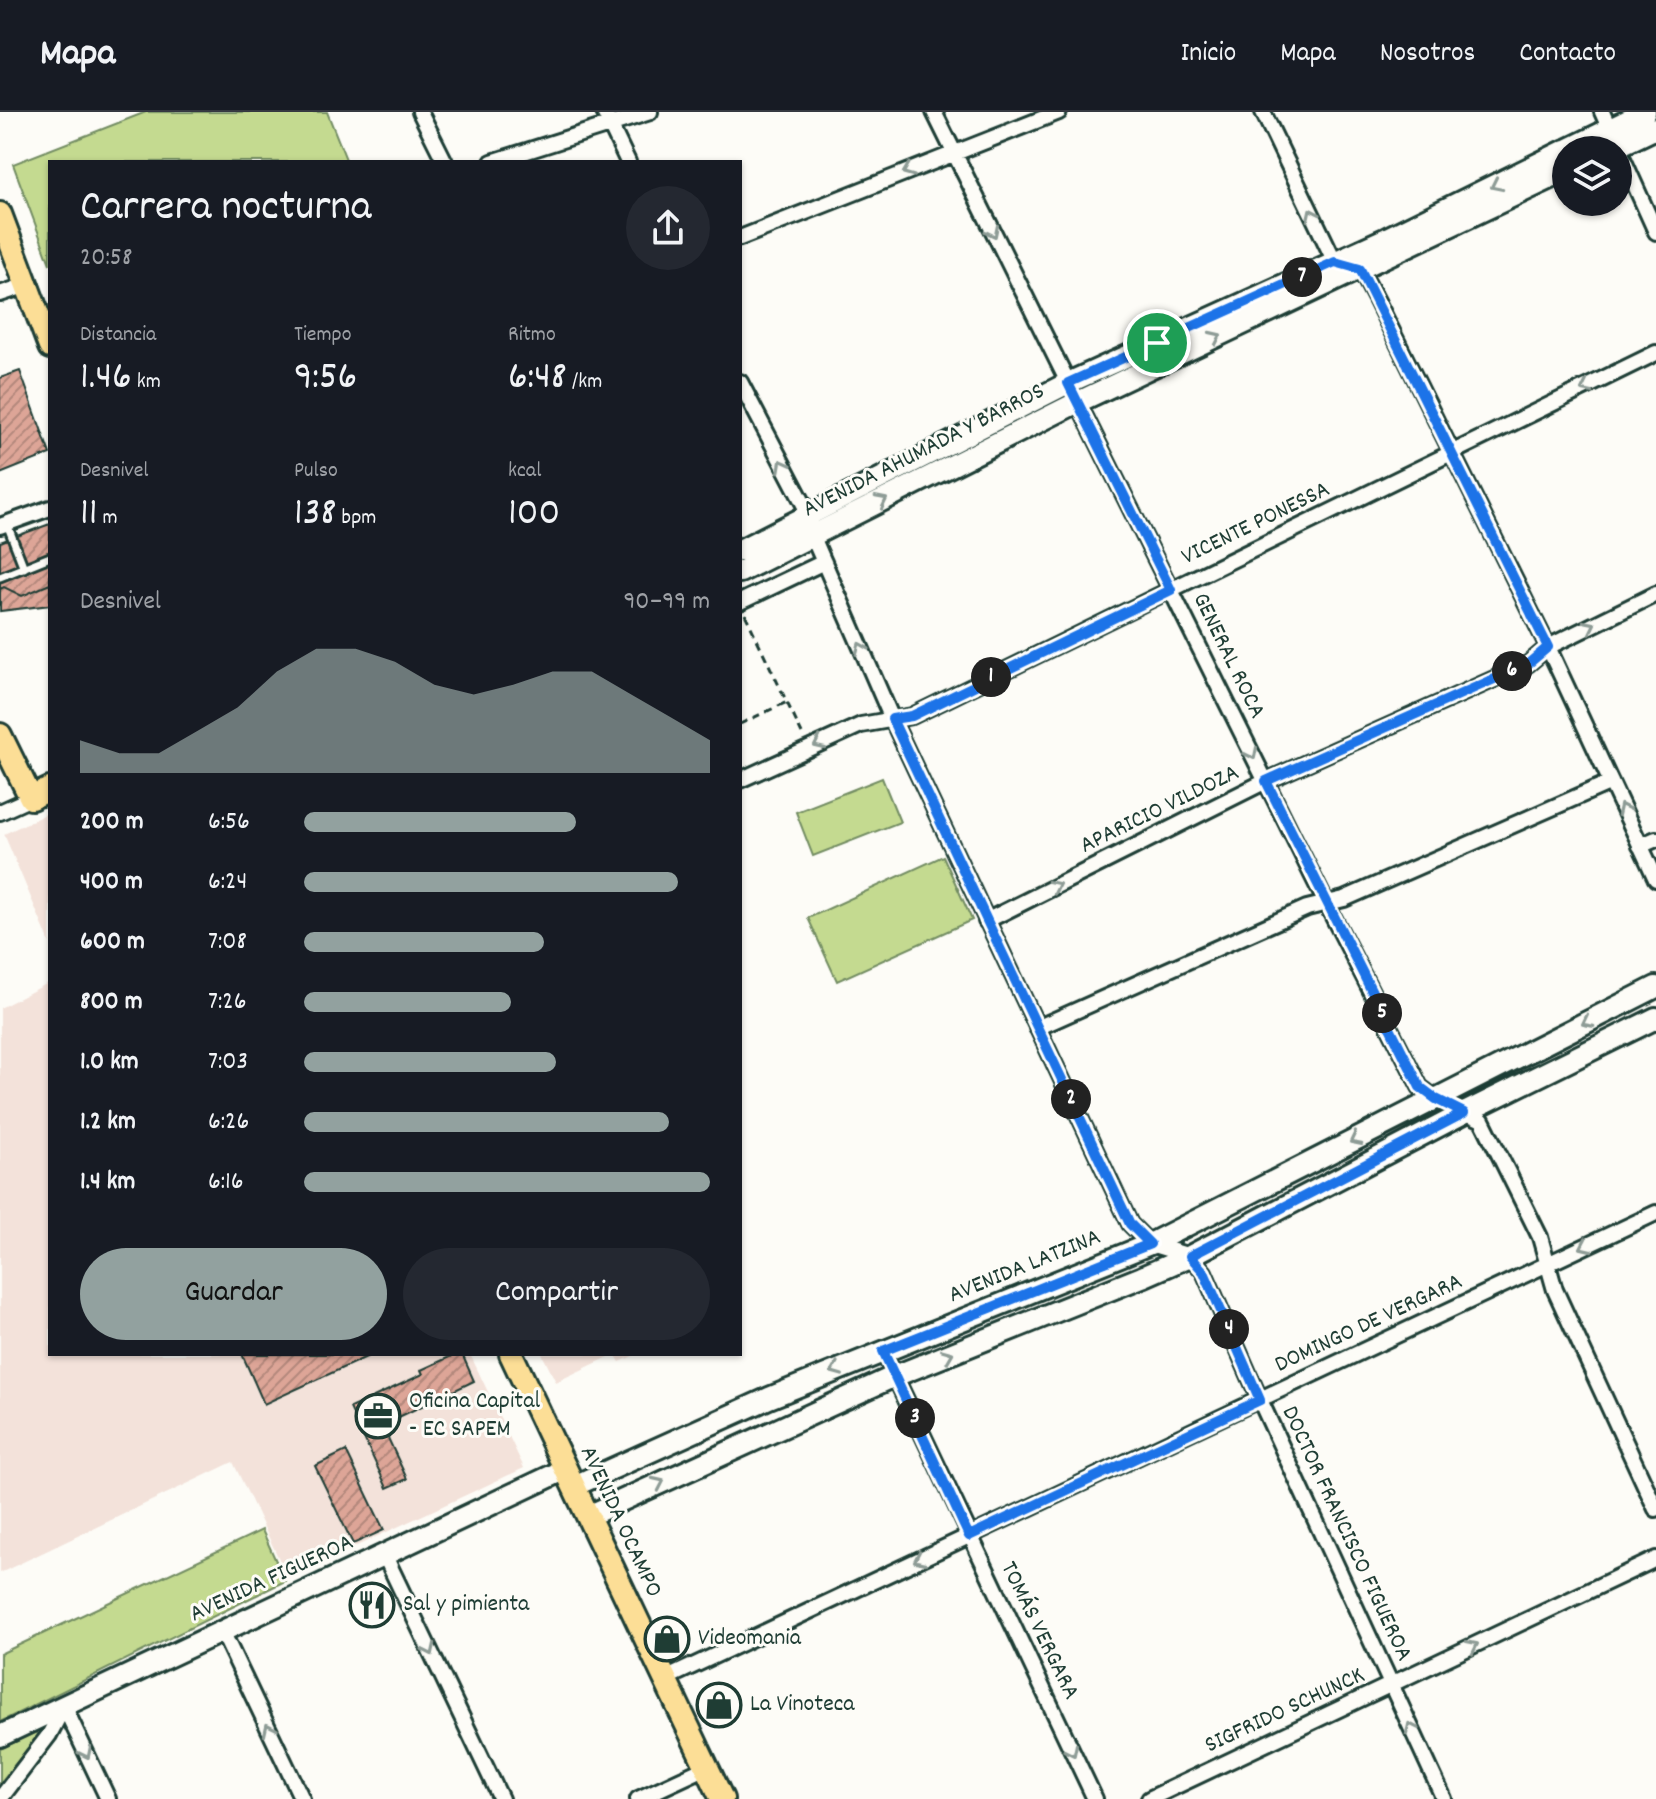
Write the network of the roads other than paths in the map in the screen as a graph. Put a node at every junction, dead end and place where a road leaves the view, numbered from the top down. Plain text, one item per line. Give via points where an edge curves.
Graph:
1 (420, 112) edge
2 (650, 112) edge
3 (934, 112) edge
4 (1059, 112) edge
5 (1263, 112) edge
6 (1645, 112) edge
7 (607, 118) edge
8 (1656, 128) edge
9 (1610, 134) edge
10 (953, 153) junction
11 (1552, 157) edge
12 (444, 160) edge
13 (497, 160) edge
14 (627, 160) edge
15 (1552, 178) edge
16 (0, 214) edge
17 (1656, 232) edge
18 (742, 237) edge
19 (1335, 262) junction
20 (1360, 269) junction
21 (27, 285) junction
22 (0, 294) edge
23 (48, 342) edge
24 (1656, 353) edge
25 (742, 386) edge
26 (1073, 392) junction
27 (1452, 454) junction
28 (48, 509) edge
29 (3, 525) edge
30 (811, 526) junction
31 (742, 549) edge
32 (48, 558) edge
33 (824, 562) junction
34 (24, 568) junction
35 (742, 571) edge
36 (0, 577) edge
37 (1171, 590) junction
38 (1656, 594) edge
39 (742, 602) edge
40 (1548, 647) junction
41 (892, 719) junction
42 (0, 735) edge
43 (742, 779) edge
44 (1266, 781) junction
45 (1611, 782) junction
46 (40, 793) edge
47 (0, 812) edge
48 (1656, 839) edge
49 (1640, 846) junction
50 (1656, 879) edge
51 (1326, 903) junction
52 (986, 921) junction
53 (1656, 987) edge
54 (1656, 1018) edge
55 (1037, 1028) junction
56 (1436, 1099) junction
57 (1464, 1113) junction
58 (1656, 1213) edge
59 (1150, 1244) junction
60 (1190, 1256) junction
61 (1549, 1263) junction
62 (883, 1351) junction
63 (512, 1356) edge
64 (895, 1376) junction
65 (1260, 1400) junction
66 (570, 1478) junction
67 (1656, 1509) edge
68 (588, 1516) junction
69 (969, 1536) junction
70 (384, 1554) junction
71 (1656, 1559) edge
72 (222, 1631) junction
73 (665, 1679) junction
74 (1392, 1685) junction
75 (64, 1706) junction
76 (0, 1736) edge
77 (707, 1767) junction
78 (0, 1799) edge
79 (108, 1799) edge
80 (302, 1799) edge
81 (501, 1799) edge
82 (638, 1799) edge
83 (722, 1799) edge
84 (1095, 1799) edge
85 (1149, 1799) edge
86 (1444, 1799) edge

1 - 12 street
2 - 7 street
3 - 10 street, GENERAL ROCA
4 - 10 street
19 -> 5 street
6 - 9 street, AVENIDA AHUMADA Y BARROS
7 - 13 street
7 - 14 street
8 - 9 street, AVENIDA AHUMADA Y BARROS
9 - 17 street
10 -> 18 street
10 -> 26 street, GENERAL ROCA
11 -> 19 street, AVENIDA AHUMADA Y BARROS
15 - 20 street, AVENIDA AHUMADA Y BARROS
16 - 21 main road
19 - 20 street
19 - 26 street, AVENIDA AHUMADA Y BARROS
26 -> 20 street, AVENIDA AHUMADA Y BARROS
20 - 27 street
21 - 22 street
21 - 23 main road
24 -> 27 street, VICENTE PONESSA
30 -> 25 street
26 - 30 street, AVENIDA AHUMADA Y BARROS
26 - 37 street, GENERAL ROCA
27 - 37 street, VICENTE PONESSA
27 - 40 street
28 - 29 street
29 - 34 lane
30 - 31 street, AVENIDA AHUMADA Y BARROS
30 - 33 street
30 - 35 street, AVENIDA AHUMADA Y BARROS
32 - 34 lane
33 - 39 street
41 -> 33 street
34 - 36 lane
37 - 41 street, VICENTE PONESSA via 912,716
37 -> 44 street, GENERAL ROCA
40 -> 38 street, APARICIO VILDOZA
40 - 44 street, APARICIO VILDOZA via 1528,664
40 - 45 street
41 -> 43 street, VICENTE PONESSA via 861,725
41 - 52 street
42 - 46 main road
44 - 51 street, GENERAL ROCA
52 -> 44 street, APARICIO VILDOZA
49 -> 45 street
45 - 51 street
46 - 47 street
48 - 49 street
49 - 50 street
51 - 55 street
51 - 56 street, GENERAL ROCA via 1420,1087
52 - 55 street
53 -> 56 street, AVENIDA LATZINA
54 - 57 street
55 - 59 street via 1130,1224
56 - 57 street, GENERAL ROCA
56 -> 59 street, AVENIDA LATZINA
57 - 60 street
57 - 61 street, GENERAL ROCA via 1482,1120
58 -> 61 street, DOMINGO DE VERGARA
59 - 60 street
59 - 62 street, AVENIDA LATZINA
64 -> 60 street
60 - 65 street, DOCTOR FRANCISCO FIGUEROA via 1204,1272
61 - 65 street, DOMINGO DE VERGARA
61 - 67 street, GENERAL ROCA via 1555,1290
62 - 64 street, TOMÁS VERGARA
62 -> 66 street, AVENIDA LATZINA
63 - 66 main road, AVENIDA OCAMPO
68 -> 64 street
64 - 69 street, TOMÁS VERGARA
65 - 69 street, DOMINGO DE VERGARA
65 - 74 street, DOCTOR FRANCISCO FIGUEROA
66 - 68 main road, AVENIDA OCAMPO
66 - 70 street, AVENIDA FIGUEROA
68 - 73 main road, AVENIDA OCAMPO
69 -> 73 street, DOMINGO DE VERGARA
69 -> 84 street, TOMÁS VERGARA
70 - 72 street, AVENIDA FIGUEROA
70 -> 81 street
74 -> 71 street, SIGFRIDO SCHUNCK
72 - 75 street, AVENIDA FIGUEROA
80 -> 72 street
73 - 77 main road, AVENIDA OCAMPO
74 - 85 street, SIGFRIDO SCHUNCK
86 -> 74 street, DOCTOR FRANCISCO FIGUEROA
75 - 76 street, AVENIDA FIGUEROA
75 - 78 street via 49,1735
75 -> 79 street
77 - 82 street
77 - 83 main road, AVENIDA OCAMPO

